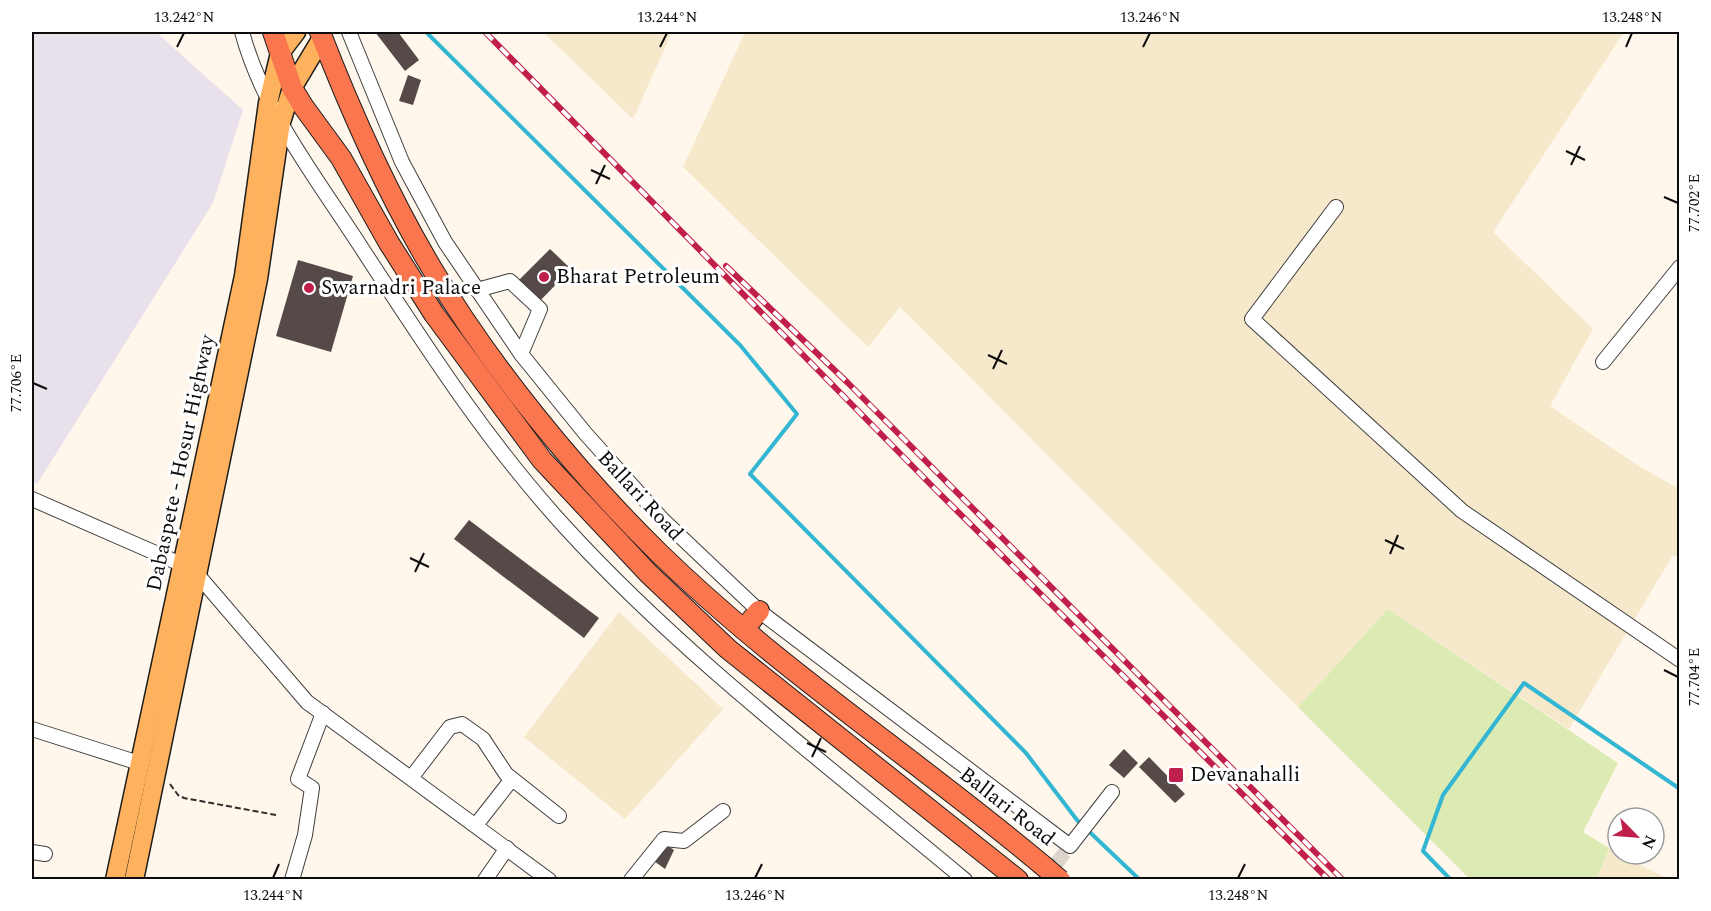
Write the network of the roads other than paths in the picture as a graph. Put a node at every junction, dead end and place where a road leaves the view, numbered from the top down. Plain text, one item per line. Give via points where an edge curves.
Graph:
1 (242, 32) edge
2 (273, 32) edge
3 (296, 32) edge
4 (348, 32) edge
5 (324, 34) edge
6 (280, 53) junction
7 (292, 88) junction
8 (268, 103) junction
9 (281, 122) junction
10 (1336, 207) dead end
11 (1680, 267) edge
12 (477, 290) junction
13 (521, 354) junction
14 (1603, 362) dead end
15 (32, 499) edge
16 (190, 569) junction
17 (759, 611) junction
18 (744, 629) junction
19 (1680, 660) edge
20 (323, 713) junction
21 (32, 729) edge
22 (139, 763) junction
23 (411, 778) junction
24 (512, 779) junction
25 (1112, 792) dead end
26 (723, 811) dead end
27 (559, 816) dead end
28 (476, 825) junction
29 (507, 848) junction
30 (1053, 874) edge
31 (116, 879) edge
32 (134, 879) edge
33 (292, 879) edge
34 (485, 879) edge
35 (549, 879) edge
36 (631, 879) edge
37 (965, 879) edge
38 (1018, 879) edge

1 - 8 street
2 - 6 highway
3 - 6 main road
4 - 12 street via 402,162 445,242
5 - 7 main road, Dabaspete - Hosur Highway
5 - 18 highway, Ballari Road via 372,153 431,267 513,387 660,554
6 - 7 highway
6 - 8 main road, Dabaspete - Hosur Highway
7 - 9 main road, Dabaspete - Hosur Highway
7 - 38 highway via 341,158 434,314 542,460 585,508 728,649
8 - 9 street
8 - 16 main road, Dabaspete - Hosur Highway via 244,276
9 - 16 main road, Dabaspete - Hosur Highway via 258,279
9 - 37 street via 471,411 566,528 703,661
10 - 19 street via 1252,319 1462,511
11 - 14 street
12 - 13 street
12 - 13 street via 510,281 540,309
13 - 17 street via 662,519
15 - 16 street
16 - 20 street via 308,702
16 - 22 main road, Dabaspete - Hosur Highway
16 - 32 main road, Dabaspete - Hosur Highway
17 - 18 highway
17 - 25 street via 1070,846
18 - 30 highway, Ballari Road
20 - 23 street
20 - 33 street via 298,778 312,788 305,835
21 - 22 street
22 - 31 main road, Dabaspete - Hosur Highway
23 - 24 street via 450,727 462,724 483,739
23 - 28 street
24 - 27 street
24 - 28 street
26 - 36 street via 684,841 664,839
28 - 29 street
29 - 34 street
29 - 35 street

